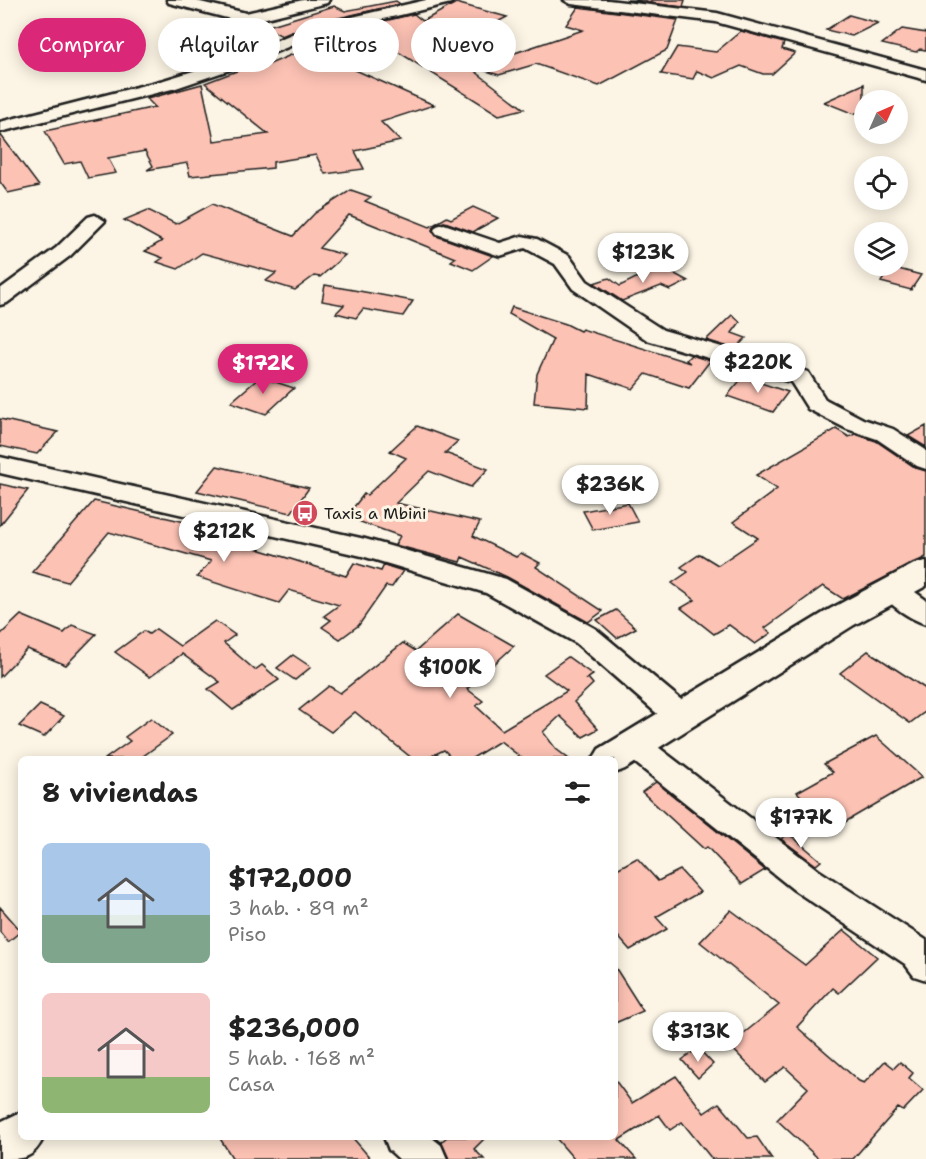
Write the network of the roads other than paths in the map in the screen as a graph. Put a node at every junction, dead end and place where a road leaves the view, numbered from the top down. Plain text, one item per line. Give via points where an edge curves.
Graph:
1 (174, 0) edge
2 (322, 0) edge
3 (417, 0) edge
4 (571, 0) edge
5 (439, 2) edge
6 (926, 75) edge
7 (0, 127) edge
8 (94, 221) dead end
9 (444, 230) dead end
10 (0, 300) edge
11 (926, 461) edge
12 (0, 465) edge
13 (926, 572) edge
14 (894, 591) junction
15 (926, 614) edge
16 (680, 716) junction
17 (623, 752) edge
18 (926, 965) edge
19 (18, 1137) edge
20 (406, 1140) edge
21 (0, 1149) edge
22 (427, 1159) edge

1 - 2 street via 246,18
3 - 5 street
4 - 6 street via 717,18
5 - 7 street via 315,30 235,63 170,84
8 - 10 street via 63,252
9 - 11 street via 500,250 530,243 562,260 580,285 655,335 800,377 816,404 885,434
12 - 16 street via 365,548 496,586 586,636
13 - 14 main road
14 - 15 street
14 - 16 main road via 842,617
16 - 17 main road
17 - 18 street via 917,953
19 - 21 main road
20 - 22 street

